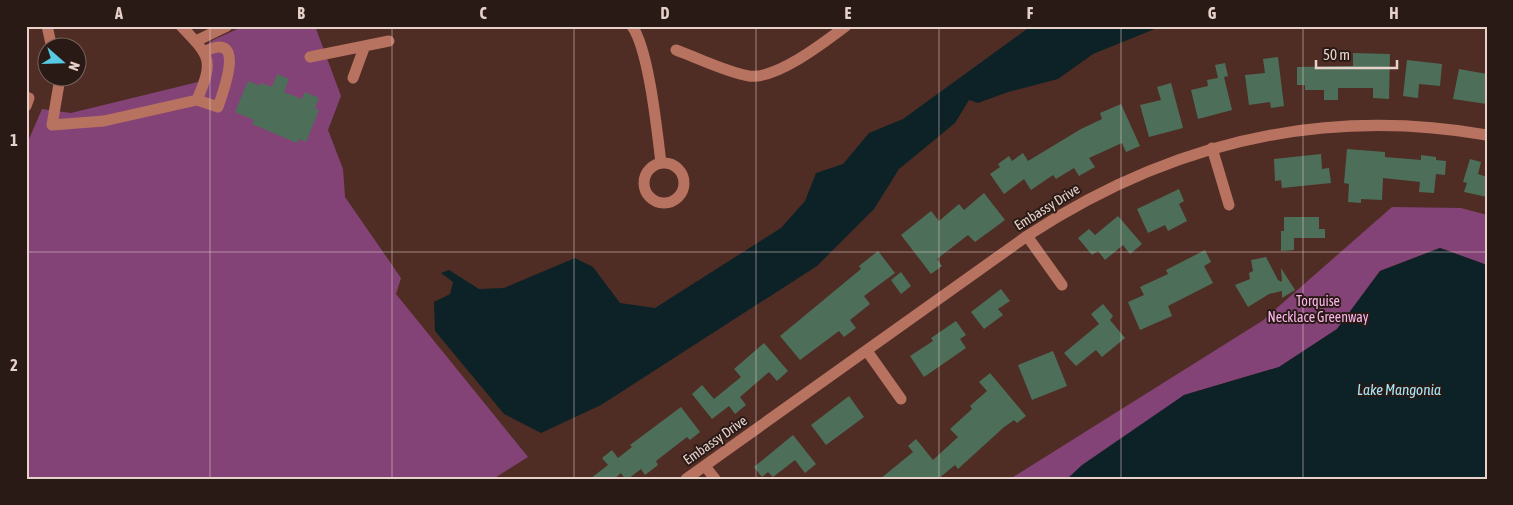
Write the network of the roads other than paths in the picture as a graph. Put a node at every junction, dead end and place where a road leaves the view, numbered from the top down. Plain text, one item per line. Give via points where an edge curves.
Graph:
1 (181, 26) edge
2 (227, 26) edge
3 (632, 26) edge
4 (846, 26) edge
5 (196, 41) junction
6 (389, 41) dead end
7 (364, 48) junction
8 (676, 50) dead end
9 (204, 52) junction
10 (310, 57) dead end
11 (353, 78) dead end
12 (58, 88) edge
13 (26, 97) edge
14 (198, 100) junction
15 (26, 106) edge
16 (1487, 135) edge
17 (1212, 148) junction
18 (661, 164) dead end
19 (1229, 205) dead end
20 (1027, 236) junction
21 (1062, 285) dead end
22 (867, 351) junction
23 (901, 399) dead end
24 (705, 466) junction
25 (686, 479) edge
26 (714, 479) edge

1 - 5 street
2 - 5 street
3 - 18 street via 644,55
4 - 8 street via 775,72 750,76
5 - 9 street
6 - 7 street
7 - 10 street
7 - 11 street
9 - 14 street via 209,65 208,76
9 - 14 street via 216,45 222,46 230,59 218,107
12 - 14 street via 52,125 104,122
13 - 15 street via 30,98
16 - 17 street, Embassy Drive via 1428,127 1349,125 1281,132
17 - 19 street
17 - 20 street, Embassy Drive via 1157,167 1103,191
20 - 21 street
20 - 22 street, Embassy Drive
22 - 23 street
22 - 24 street, Embassy Drive
24 - 25 street, Embassy Drive
24 - 26 street

